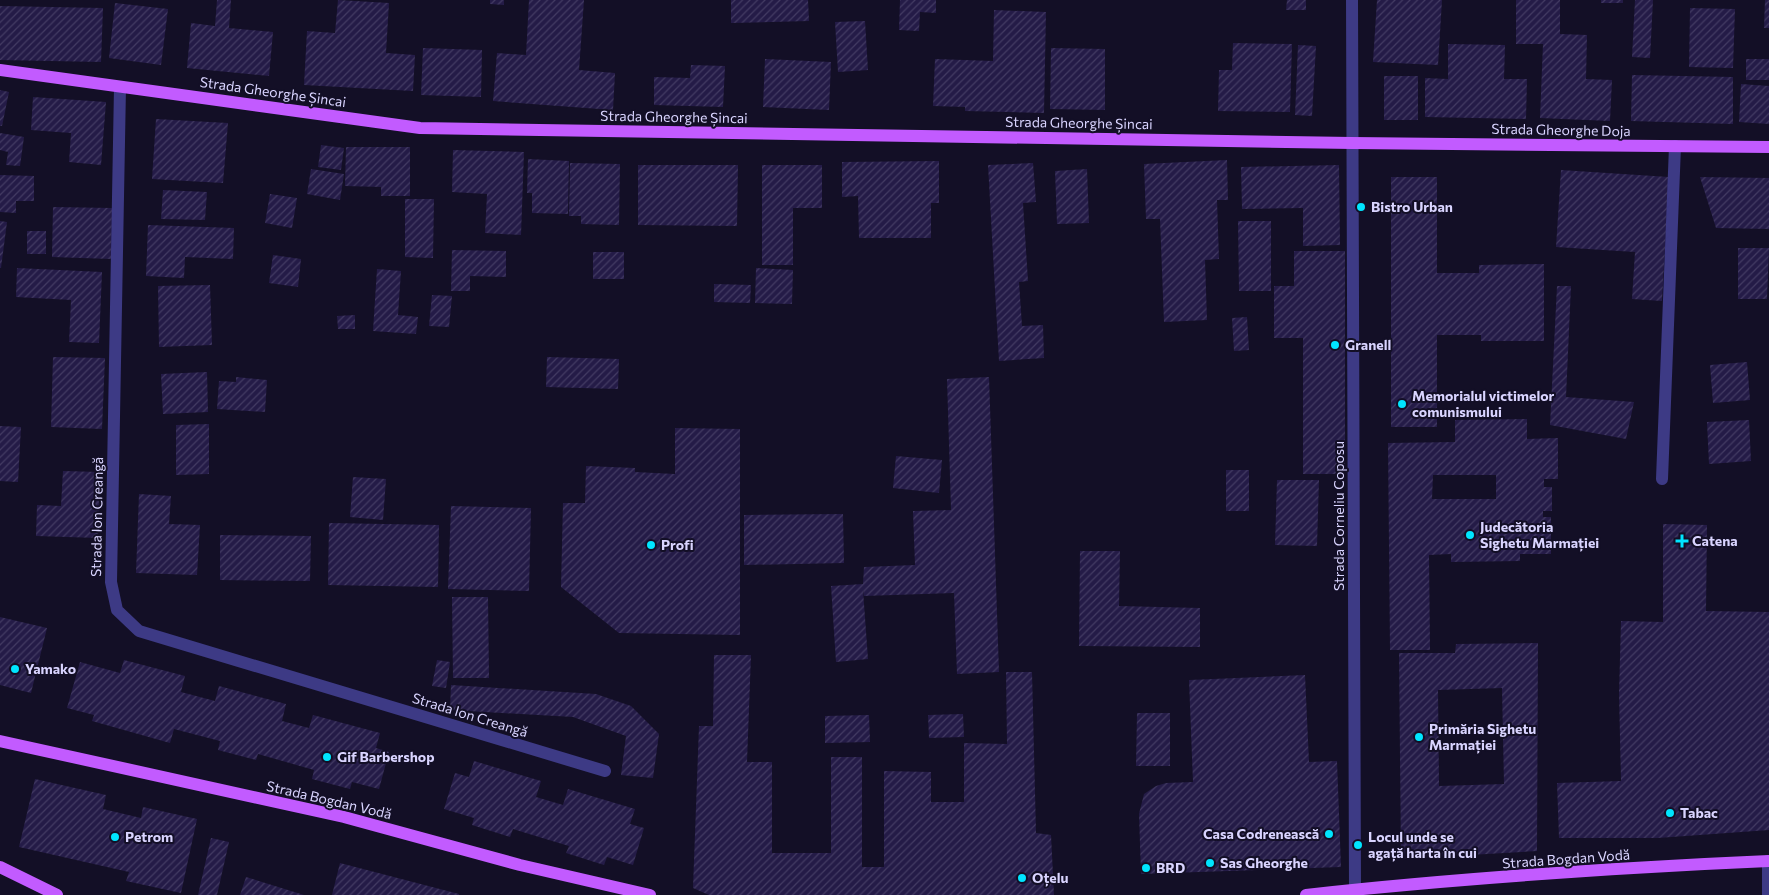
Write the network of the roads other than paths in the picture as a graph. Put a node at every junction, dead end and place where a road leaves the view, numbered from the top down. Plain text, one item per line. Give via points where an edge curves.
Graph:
1 (1352, 0) edge
2 (0, 70) edge
3 (120, 87) junction
4 (1352, 143) junction
5 (1675, 146) junction
6 (1769, 146) edge
7 (1662, 478) dead end
8 (0, 741) edge
9 (605, 771) dead end
10 (1768, 861) edge
11 (0, 867) edge
12 (1355, 889) junction
13 (1389, 891) edge
14 (58, 895) edge
15 (650, 895) edge
16 (1306, 895) edge
17 (1768, 895) edge

1 - 4 street, Strada Corneliu Coposu
2 - 3 main road, Strada Gheorghe Șincai
3 - 4 main road, Strada Gheorghe Șincai via 420,128
3 - 9 street, Strada Ion Creangă via 111,582 117,610 139,631
4 - 5 main road, Strada Gheorghe Doja
4 - 12 street, Strada Corneliu Coposu
5 - 6 main road, Strada Gheorghe Doja
5 - 7 street
8 - 15 main road, Strada Bogdan Vodă via 344,817
10 - 13 main road, Strada Bogdan Vodă via 1540,875
10 - 17 street
11 - 14 main road
12 - 13 main road, Strada Bogdan Vodă
12 - 16 main road, Strada Bogdan Vodă

